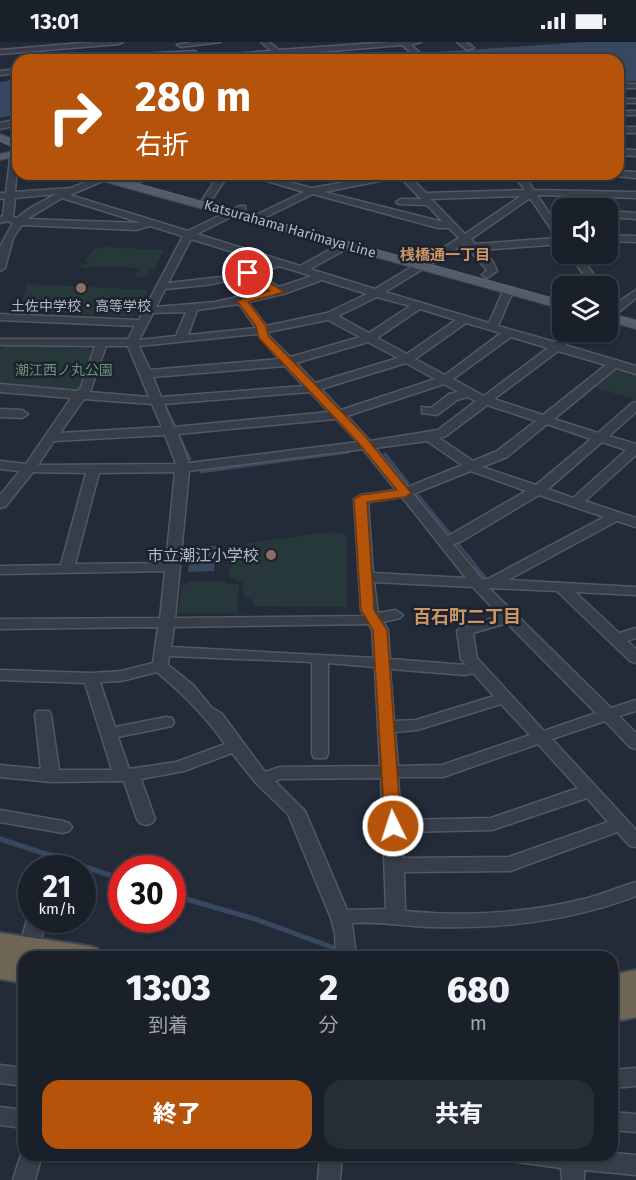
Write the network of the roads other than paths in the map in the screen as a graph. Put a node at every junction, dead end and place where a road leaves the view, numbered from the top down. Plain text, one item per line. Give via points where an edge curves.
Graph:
1 (119, 42) edge
2 (217, 42) edge
3 (303, 42) edge
4 (404, 42) edge
5 (461, 42) edge
6 (105, 43) edge
7 (74, 44) edge
8 (270, 45) edge
9 (168, 46) junction
10 (415, 46) edge
11 (470, 48) dead end
12 (0, 52) edge
13 (126, 54) edge
14 (176, 54) edge
15 (208, 54) edge
16 (278, 54) edge
17 (286, 54) edge
18 (297, 54) edge
19 (12, 177) joint
20 (0, 178) edge
21 (99, 180) edge
22 (124, 180) edge
23 (142, 180) edge
24 (220, 180) edge
25 (271, 180) edge
26 (359, 180) edge
27 (409, 180) edge
28 (522, 180) edge
29 (74, 190) junction
30 (313, 191) junction
31 (531, 193) junction
32 (5, 195) edge
33 (62, 195) junction
34 (636, 195) edge
35 (429, 201) junction
36 (206, 202) junction
37 (401, 202) dead end
38 (469, 203) dead end
39 (237, 210) junction
40 (546, 213) junction
41 (552, 213) edge
42 (618, 215) edge
43 (636, 216) edge
44 (260, 217) junction
45 (4, 219) edge
46 (19, 222) junction
47 (552, 223) edge
48 (155, 224) junction
49 (452, 225) junction
50 (189, 235) junction
51 (618, 238) edge
52 (636, 238) edge
53 (552, 239) edge
54 (470, 243) junction
55 (346, 245) junction
56 (2, 253) edge
57 (427, 262) junction
58 (278, 263) junction
59 (0, 268) edge
60 (301, 270) junction
61 (248, 273) junction
62 (487, 275) junction
63 (322, 276) junction
64 (161, 286) junction
65 (511, 290) junction
66 (279, 292) junction
67 (376, 293) junction
68 (552, 293) edge
69 (636, 293) edge
70 (242, 301) junction
71 (552, 301) edge
72 (418, 306) junction
73 (618, 306) edge
74 (191, 308) junction
75 (148, 310) junction
76 (618, 313) edge
77 (636, 315) edge
78 (330, 316) junction
79 (618, 316) edge
80 (0, 317) edge
81 (465, 319) junction
82 (141, 323) junction
83 (636, 325) edge
84 (491, 327) junction
85 (261, 331) junction
86 (510, 332) junction
87 (369, 338) junction
88 (181, 339) junction
89 (0, 342) edge
90 (562, 342) edge
91 (132, 343) junction
92 (101, 344) junction
93 (557, 346) junction
94 (407, 359) junction
95 (287, 362) junction
96 (614, 364) junction
97 (636, 370) edge
98 (144, 374) junction
99 (445, 380) junction
100 (0, 388) edge
101 (312, 388) junction
102 (467, 393) junction
103 (81, 395) junction
104 (155, 401) junction
105 (485, 401) junction
106 (636, 406) edge
107 (426, 410) dead end
108 (0, 412) edge
109 (22, 414) dead end
110 (338, 415) junction
111 (544, 420) junction
112 (170, 432) junction
113 (49, 437) junction
114 (430, 437) junction
115 (600, 438) junction
116 (366, 445) junction
117 (636, 449) edge
118 (0, 465) edge
119 (472, 466) junction
120 (183, 468) junction
121 (29, 469) junction
122 (93, 469) junction
123 (538, 489) junction
124 (405, 493) junction
125 (576, 502) junction
126 (0, 504) edge
127 (629, 523) edge
128 (444, 542) junction
129 (173, 567) junction
130 (67, 569) junction
131 (0, 570) edge
132 (366, 577) junction
133 (484, 583) junction
134 (561, 587) junction
135 (636, 591) edge
136 (395, 615) dead end
137 (511, 617) junction
138 (373, 619) junction
139 (167, 623) junction
140 (0, 624) edge
141 (636, 633) edge
142 (616, 639) junction
143 (161, 658) junction
144 (320, 658) junction
145 (636, 658) edge
146 (382, 662) junction
147 (476, 667) junction
148 (0, 675) edge
149 (92, 678) junction
150 (504, 698) junction
151 (636, 705) edge
152 (43, 715) dead end
153 (607, 715) junction
154 (166, 722) dead end
155 (386, 727) junction
156 (109, 734) junction
157 (540, 738) junction
158 (636, 743) edge
159 (235, 746) junction
160 (320, 754) dead end
161 (0, 771) edge
162 (389, 771) junction
163 (126, 774) junction
164 (51, 776) junction
165 (262, 779) junction
166 (589, 791) junction
167 (0, 816) edge
168 (146, 819) dead end
169 (620, 824) junction
170 (393, 826) junction
171 (63, 827) dead end
172 (636, 841) edge
173 (395, 865) junction
174 (636, 889) edge
175 (341, 918) junction
176 (396, 920) junction
177 (34, 933) edge
178 (0, 944) edge
179 (29, 951) edge
180 (346, 951) edge
181 (18, 955) edge
182 (18, 962) edge
183 (0, 967) edge
184 (636, 982) edge
185 (618, 986) edge
186 (636, 1005) edge
187 (618, 1009) edge
188 (0, 1074) edge
189 (18, 1076) edge
190 (636, 1077) edge
191 (618, 1078) edge
192 (0, 1116) edge
193 (18, 1118) edge
194 (618, 1122) edge
195 (636, 1123) edge
196 (29, 1161) edge
197 (331, 1161) edge
198 (554, 1161) edge
199 (572, 1165) edge
200 (636, 1165) edge
201 (24, 1180) edge
202 (329, 1180) edge

1 - 6 street
2 - 9 street
3 - 8 street
4 - 10 street
4 - 18 street
5 - 11 street
6 - 7 street
7 - 12 street
8 - 15 street
8 - 16 street
8 - 17 street
9 - 13 street
9 - 14 street
19 - 20 street
19 - 32 street
21 - 29 street
22 - 36 main road, Katsurahama Harimaya Line
23 - 36 main road, Katsurahama Harimaya Line
24 - 36 street
25 - 30 street
26 - 30 street
27 - 35 street
28 - 31 street
29 - 32 street
29 - 33 street
30 - 44 street
30 - 49 street via 438,225
31 - 34 street
31 - 35 street
31 - 40 street
31 - 54 street
32 - 45 street
33 - 46 street
33 - 48 street
35 - 37 street
35 - 38 street
35 - 49 street
36 - 39 main road, Katsurahama Harimaya Line
39 - 44 main road, Katsurahama Harimaya Line
39 - 50 street
40 - 41 street
40 - 47 street
42 - 43 street
44 - 55 main road, Katsurahama Harimaya Line
44 - 57 main road, Katsurahama Harimaya Line
45 - 46 street
46 - 48 street via 136,227
46 - 56 street
48 - 50 street
49 - 54 street
50 - 58 street
50 - 64 street
51 - 52 street
53 - 54 street
54 - 57 street
54 - 62 street via 489,264 492,271
55 - 57 main road, Katsurahama Harimaya Line
55 - 60 street
56 - 59 street
57 - 62 main road, Katsurahama Harimaya Line
57 - 65 main road, Katsurahama Harimaya Line
57 - 67 street
58 - 60 street
58 - 61 street
60 - 63 street
61 - 64 street via 195,284
61 - 66 street
62 - 68 main road, Katsurahama Harimaya Line
63 - 66 street
63 - 67 street
64 - 75 street
65 - 71 main road, Katsurahama Harimaya Line
65 - 84 street via 505,294
66 - 70 street
67 - 72 street
67 - 78 street
69 - 73 street
70 - 74 street
70 - 85 street
72 - 81 street
72 - 87 street
74 - 75 street
74 - 88 street
75 - 82 street
76 - 77 main road
78 - 85 street
78 - 87 street
79 - 83 main road
80 - 82 street
81 - 84 street
81 - 94 street
82 - 91 street
84 - 86 street
85 - 88 street
85 - 95 street
86 - 93 street
86 - 99 street
87 - 94 street
87 - 95 street
88 - 91 street
89 - 92 street
90 - 93 street
91 - 92 street
91 - 98 street
92 - 103 street via 87,388
93 - 96 street
93 - 105 street
94 - 99 street
94 - 101 street
95 - 98 street
95 - 101 street
96 - 97 street
96 - 111 street
98 - 104 street
99 - 102 street
99 - 110 street
100 - 103 street
101 - 104 street
101 - 110 street
102 - 105 street
102 - 107 street via 453,397 433,412
103 - 104 street
103 - 113 street
104 - 112 street
105 - 111 street
105 - 114 street via 442,433
106 - 115 street
108 - 109 street
110 - 112 street
110 - 116 street
111 - 115 street
111 - 119 street via 502,454
112 - 113 street
112 - 120 street
113 - 121 street
114 - 116 street
114 - 119 street
115 - 117 street
115 - 123 street
116 - 120 street
116 - 124 street
117 - 125 street
118 - 121 street
119 - 123 street
119 - 124 street
120 - 122 street
120 - 129 street
121 - 122 street
121 - 126 street
122 - 130 street
123 - 125 street
123 - 128 street
124 - 128 street
124 - 132 street via 361,499
125 - 127 street
127 - 133 street
128 - 133 street
129 - 130 street
129 - 139 street
130 - 131 street
132 - 133 street
132 - 138 street via 368,610
133 - 134 street
133 - 137 street
134 - 135 street
134 - 142 street
136 - 138 street
137 - 147 street via 465,631 470,659
137 - 153 street
138 - 139 street
138 - 146 street via 380,630
139 - 140 street
139 - 143 street
141 - 142 street
142 - 145 street
143 - 144 street
143 - 149 street via 121,676
143 - 159 street via 205,711 216,718
144 - 146 street
144 - 160 street
146 - 147 street via 465,670
146 - 155 street
147 - 150 street
148 - 149 street
149 - 156 street
150 - 155 street via 417,725
150 - 157 street
151 - 153 street
152 - 164 street
153 - 157 street
153 - 158 street
154 - 156 street
155 - 162 street
156 - 163 street
157 - 162 street via 443,771
157 - 166 street
159 - 163 street via 171,768
159 - 165 street
161 - 164 street
162 - 165 street via 279,773
162 - 170 street
163 - 164 street
163 - 168 street
165 - 175 street via 296,811
166 - 169 street
166 - 170 street via 492,824
167 - 171 street
169 - 172 street
169 - 173 street via 510,864
170 - 173 street
173 - 176 street
174 - 176 street via 535,916
175 - 176 street via 354,914
175 - 180 street
177 - 179 street
178 - 181 highway
182 - 183 highway
184 - 185 highway
186 - 187 highway
188 - 189 street
190 - 191 street
192 - 193 street
194 - 195 street
196 - 201 street
197 - 202 street
198 - 199 street
199 - 200 street

